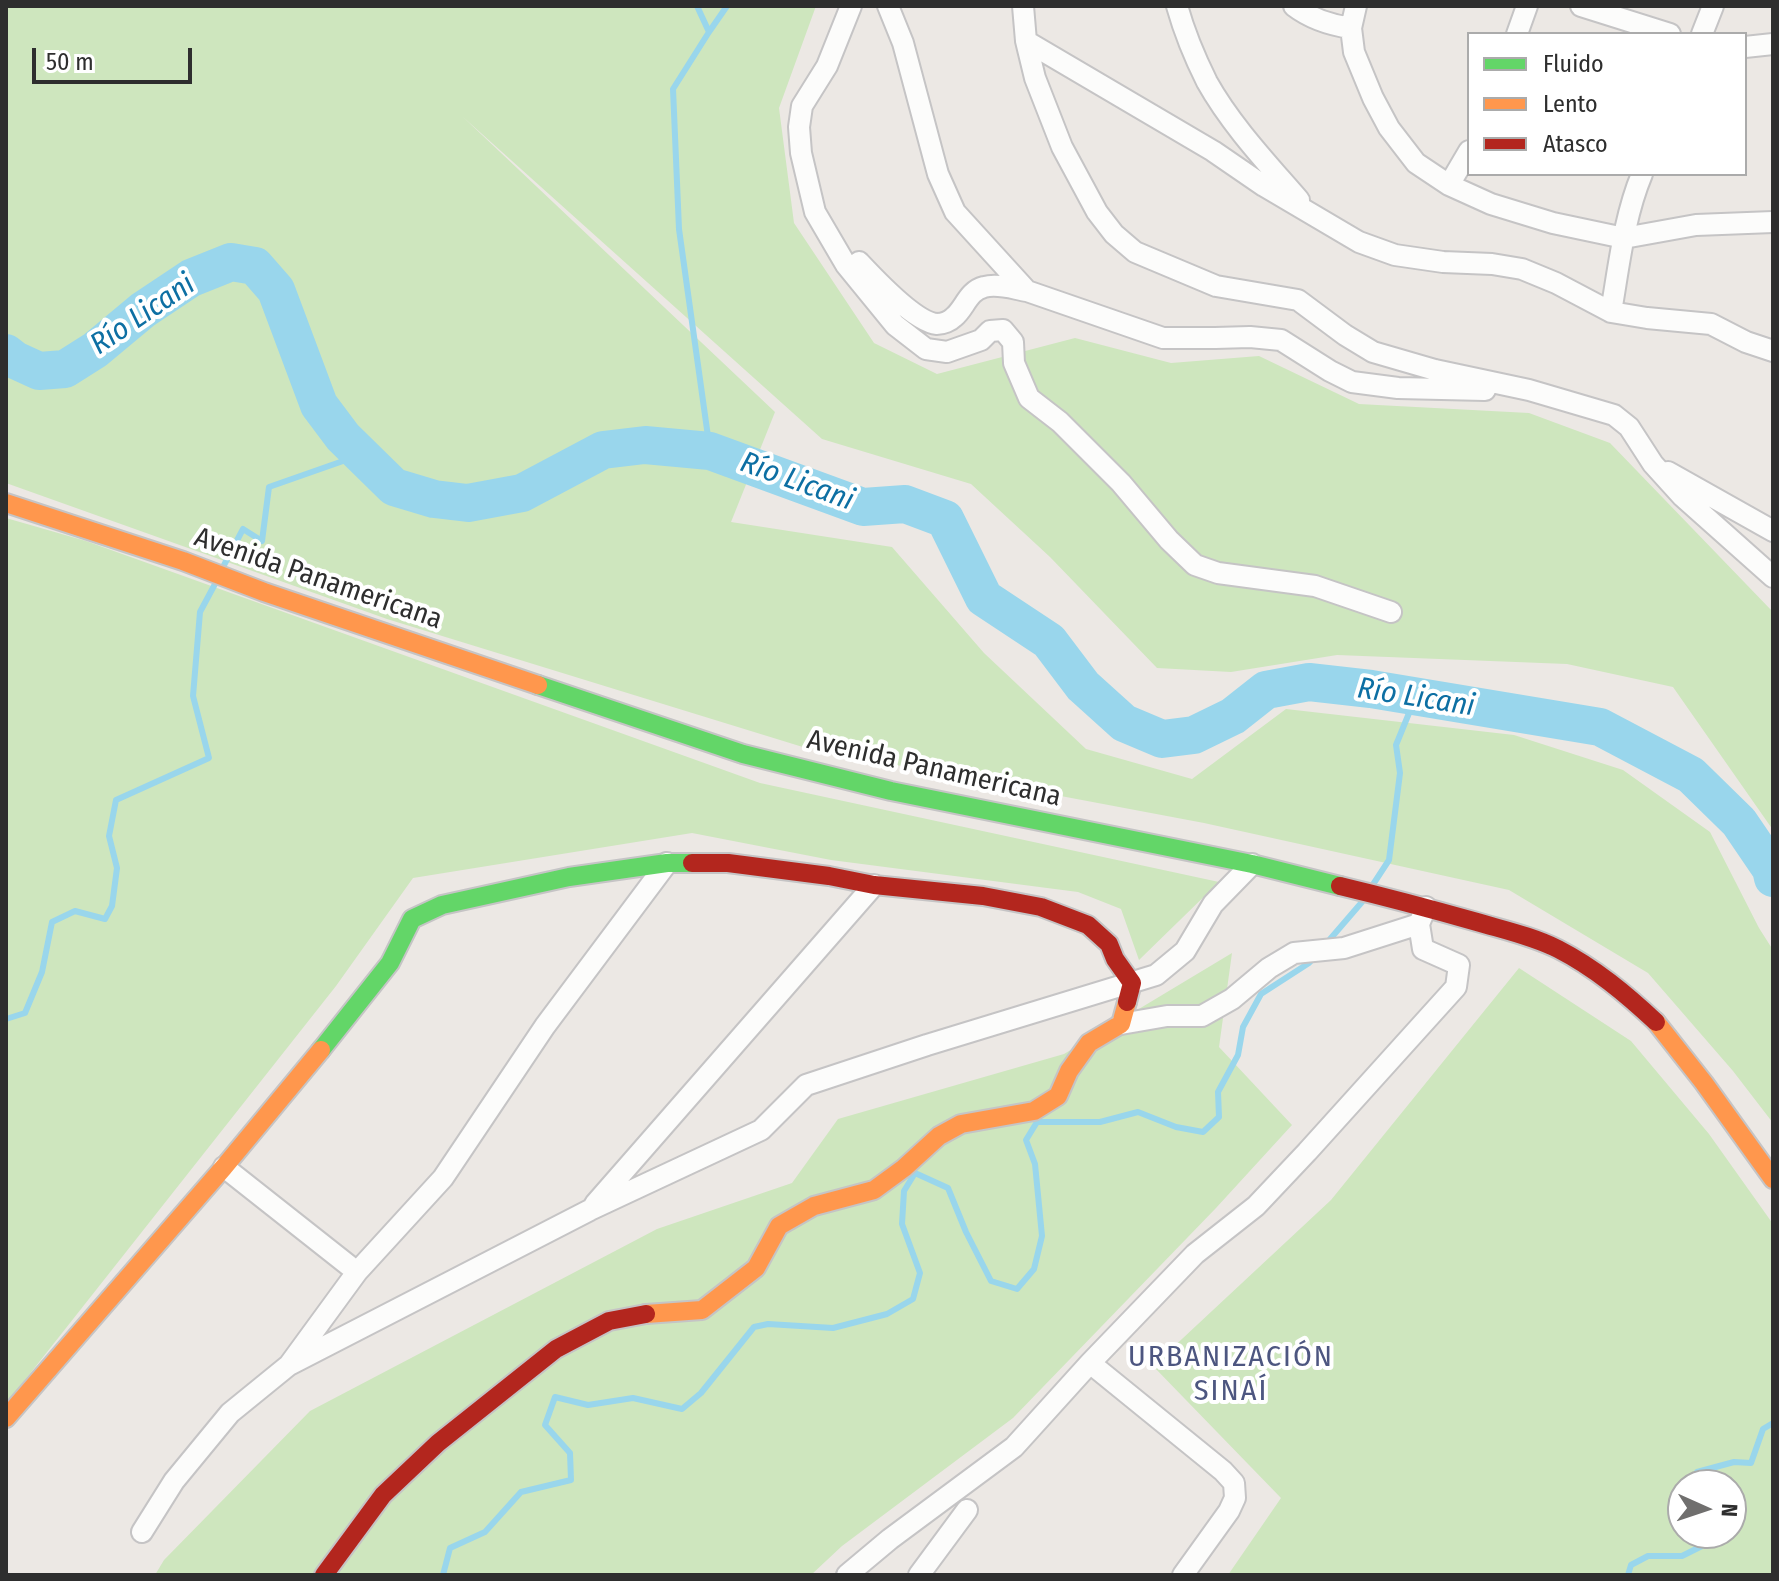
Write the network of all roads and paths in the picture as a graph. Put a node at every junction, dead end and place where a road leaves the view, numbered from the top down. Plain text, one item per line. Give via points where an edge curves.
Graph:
1 (851, 6) edge
2 (888, 6) edge
3 (1023, 6) edge
4 (1177, 6) edge
5 (1294, 6) edge
6 (1356, 6) edge
7 (1527, 6) edge
8 (1581, 6) edge
9 (1713, 6) edge
10 (1351, 28) junction
11 (1518, 32) edge
12 (1664, 32) edge
13 (1703, 32) edge
14 (1026, 41) junction
15 (1773, 44) edge
16 (1747, 47) edge
17 (1467, 154) edge
18 (1641, 176) edge
19 (1449, 185) junction
20 (815, 212) junction
21 (1311, 214) junction
22 (1773, 222) edge
23 (1624, 238) junction
24 (1027, 291) junction
25 (1611, 312) junction
26 (1773, 351) edge
27 (1529, 390) junction
28 (1653, 464) junction
29 (6, 503) edge
30 (1773, 531) edge
31 (1773, 577) edge
32 (1391, 612) dead end
33 (667, 863) junction
34 (1252, 864) junction
35 (874, 885) junction
36 (1420, 912) junction
37 (1132, 983) junction
38 (1121, 1024) junction
39 (224, 1167) junction
40 (1773, 1179) edge
41 (590, 1210) junction
42 (357, 1272) junction
43 (1090, 1363) junction
44 (289, 1365) junction
45 (6, 1418) edge
46 (967, 1510) dead end
47 (142, 1532) dead end
48 (324, 1575) edge
49 (847, 1575) edge
50 (919, 1575) edge
51 (1183, 1575) edge

1 - 20 street via 827,66 802,106 801,153
2 - 24 street via 938,174 955,212
3 - 14 street
4 - 21 street via 1207,82 1245,137
5 - 10 street via 1329,25
6 - 10 street
7 - 11 street
8 - 12 street
9 - 13 street
10 - 19 street via 1354,52 1389,128 1416,163
14 - 21 street
14 - 27 street via 1062,147 1097,212 1135,252 1216,286 1298,300 1373,352
15 - 16 street
17 - 19 street
18 - 23 street
19 - 23 street via 1553,223
20 - 24 street via 880,284 918,316 937,324 950,321 980,287
20 - 32 street via 846,265 895,325 926,349 947,352 1003,330 1013,342 1014,363 1029,398 1091,452 1195,565 1315,586
21 - 25 street via 1359,242 1395,255 1522,269
22 - 23 street via 1696,225
23 - 25 street
24 - 27 street via 1163,338 1281,340 1352,382
25 - 26 street via 1711,324
27 - 28 street via 1614,415 1629,427
28 - 30 street
28 - 31 street
29 - 34 street, Avenida Panamericana via 743,754 891,791
33 - 35 street via 728,863
33 - 39 street via 569,877 442,905 412,919 390,963
33 - 42 street via 545,1026 443,1178
34 - 36 street, Avenida Panamericana
34 - 37 street via 1213,904 1185,951 1156,975
35 - 37 street via 1041,907 1088,925 1109,944
35 - 41 street
36 - 38 street via 1344,948 1294,953 1202,1016
36 - 40 street, Avenida Panamericana via 1514,932 1593,970 1659,1025
36 - 43 street via 1423,949 1459,965 1456,987 1256,1206 1195,1254
37 - 38 street
37 - 41 street via 806,1085 761,1130
38 - 48 street via 1089,1043 1058,1096 1034,1111 961,1124 874,1190 814,1206 779,1226 756,1268 702,1310 609,1321 556,1349 450,1433 383,1495
39 - 42 street
39 - 45 street
41 - 44 street
42 - 44 street
43 - 49 street via 1014,1447
43 - 51 street via 1234,1483 1229,1511
44 - 47 street via 230,1413 174,1481
46 - 50 street

